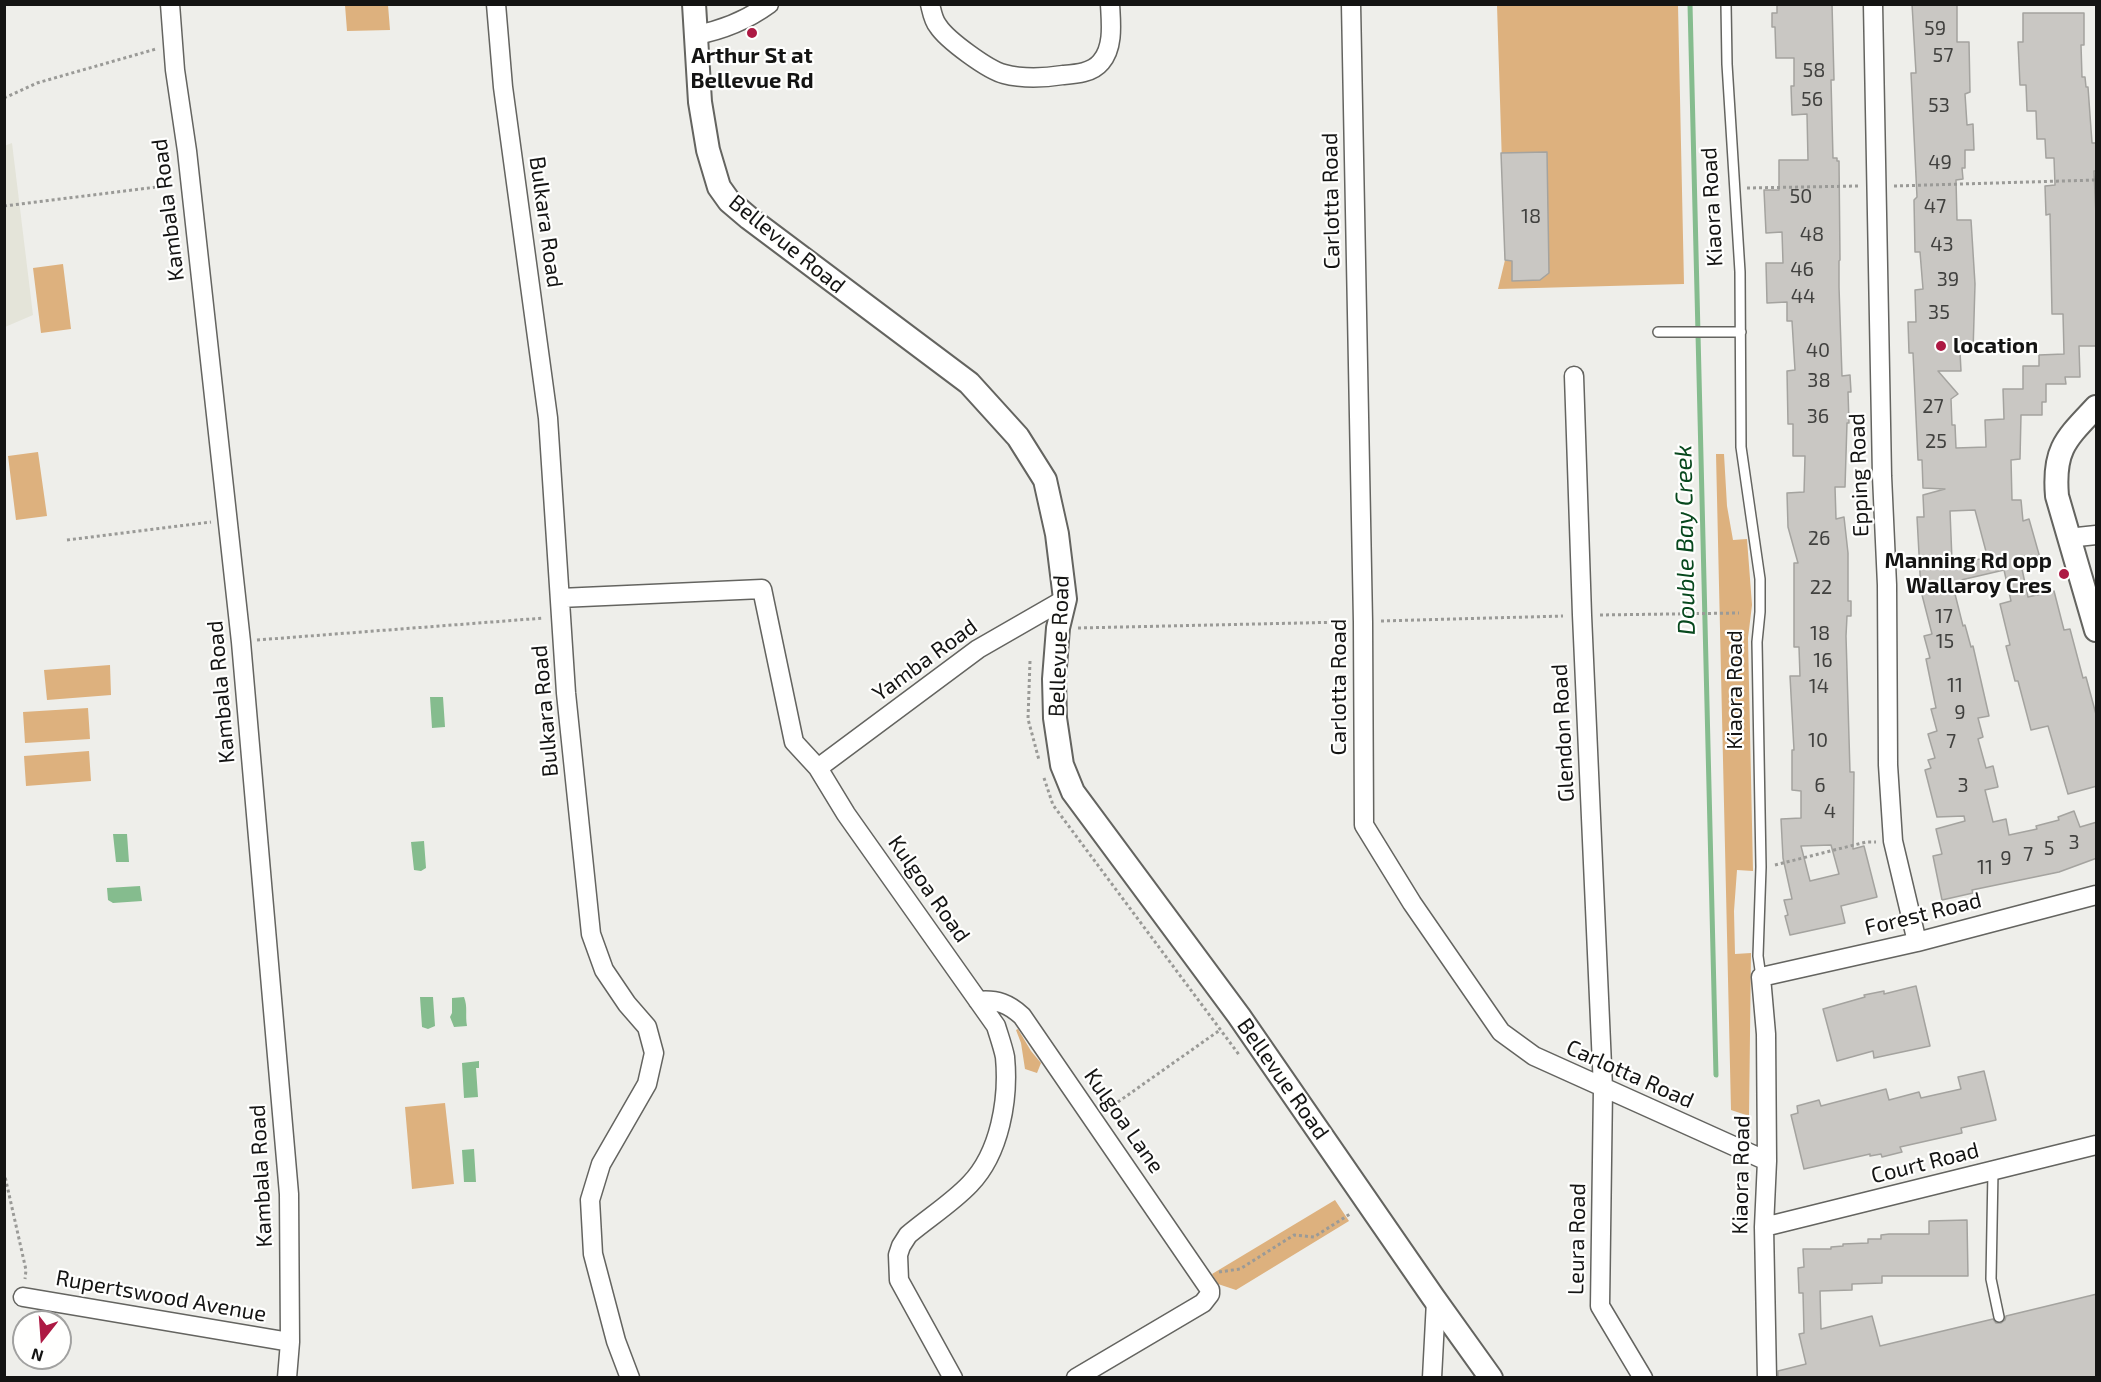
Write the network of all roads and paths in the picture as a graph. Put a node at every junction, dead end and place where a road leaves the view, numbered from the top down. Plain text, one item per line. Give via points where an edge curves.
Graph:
1 (170, 4) edge
2 (496, 4) edge
3 (694, 4) edge
4 (769, 4) edge
5 (930, 4) edge
6 (1110, 4) edge
7 (1351, 4) edge
8 (1726, 4) edge
9 (1873, 4) edge
10 (696, 35) junction
11 (173, 45) junction
12 (4, 98) edge
13 (2097, 180) edge
14 (190, 183) junction
15 (1875, 186) junction
16 (1736, 188) junction
17 (4, 207) edge
18 (1741, 332) junction
19 (1658, 333) dead end
20 (1574, 376) dead end
21 (2097, 406) edge
22 (227, 520) junction
23 (2097, 535) edge
24 (2068, 538) junction
25 (67, 540) dead end
26 (560, 598) junction
27 (1065, 599) junction
28 (1739, 613) dead end
29 (1581, 615) junction
30 (545, 618) dead end
31 (1397, 621) dead end
32 (1328, 622) dead end
33 (1058, 628) junction
34 (2097, 630) edge
35 (262, 640) dead end
36 (818, 768) junction
37 (1893, 841) junction
38 (1761, 867) junction
39 (2097, 896) edge
40 (1917, 942) junction
41 (1761, 977) junction
42 (978, 1000) junction
43 (1220, 1029) dead end
44 (1602, 1088) junction
45 (1094, 1119) junction
46 (2097, 1145) edge
47 (1767, 1161) junction
48 (1993, 1170) junction
49 (4, 1172) edge
50 (1350, 1214) dead end
51 (1764, 1227) junction
52 (26, 1270) dead end
53 (1221, 1271) dead end
54 (23, 1297) dead end
55 (1436, 1301) junction
56 (1999, 1317) dead end
57 (290, 1342) junction
58 (287, 1377) edge
59 (630, 1377) edge
60 (953, 1377) edge
61 (1076, 1377) edge
62 (1432, 1377) edge
63 (1491, 1377) edge
64 (1643, 1377) edge
65 (1767, 1377) edge

1 - 11 street, Kambala Road
2 - 26 street, Bulkara Road via 503,87 548,418
3 - 10 street, Bellevue Road
4 - 10 street via 750,18
5 - 6 street via 938,27 967,52 996,71 1028,77 1074,74 1090,70 1102,61 1109,47
7 - 44 street, Carlotta Road via 1364,825 1412,903 1501,1032 1534,1056
8 - 16 lane, Kiaora Road
9 - 15 street, Epping Road
10 - 27 street, Bellevue Road via 700,102 719,188 749,218 969,383 1018,437 1045,480
11 - 12 path via 38,83
11 - 14 street, Kambala Road
13 - 15 path
14 - 17 path
14 - 22 street, Kambala Road
15 - 16 path
15 - 37 street, Epping Road
16 - 18 lane, Kiaora Road
18 - 19 lane
18 - 38 lane, Kiaora Road via 1741,447 1760,589 1757,642
20 - 29 street, Glendon Road
21 - 24 street via 2069,436 2057,461 2057,496
22 - 25 path
22 - 57 street, Kambala Road via 289,1194
23 - 24 street
24 - 34 street
26 - 36 street, Kulgoa Road via 762,589 794,742
26 - 59 street, Bulkara Road via 591,934 604,970 647,1026 654,1053 647,1084 602,1164 590,1200 593,1254 616,1341
27 - 33 street, Bellevue Road
27 - 36 street, Yamba Road via 978,649
28 - 29 path
29 - 31 path
29 - 44 street, Glendon Road
30 - 35 path
32 - 33 path
33 - 55 street, Bellevue Road via 1055,718 1062,765 1073,792 1239,1016
36 - 42 street, Kulgoa Road via 846,814
37 - 38 path via 1866,842
37 - 40 street, Epping Road
38 - 41 lane, Kiaora Road
39 - 40 street, Forest Road
40 - 41 street, Forest Road
41 - 47 street, Kiaora Road via 1766,1034
42 - 45 street, Kulgoa Lane via 1002,1002 1022,1016
42 - 60 street, Kulgoa Road via 996,1026 1004,1055 1002,1119 991,1151 971,1183 908,1235 897,1262 903,1291
43 - 45 path
44 - 47 street, Carlotta Road
44 - 64 street, Leura Road via 1600,1306
45 - 61 street, Kulgoa Lane via 1209,1287 1210,1294 1203,1303
46 - 48 street, Court Road
47 - 51 street, Kiaora Road
48 - 51 street, Court Road
48 - 56 lane via 1991,1280
49 - 52 path
50 - 53 path via 1314,1237 1294,1235 1240,1269
51 - 65 street, Kiaora Road
54 - 57 street, Rupertswood Avenue
55 - 62 street
55 - 63 street, Bellevue Road
57 - 58 street, Kambala Road

